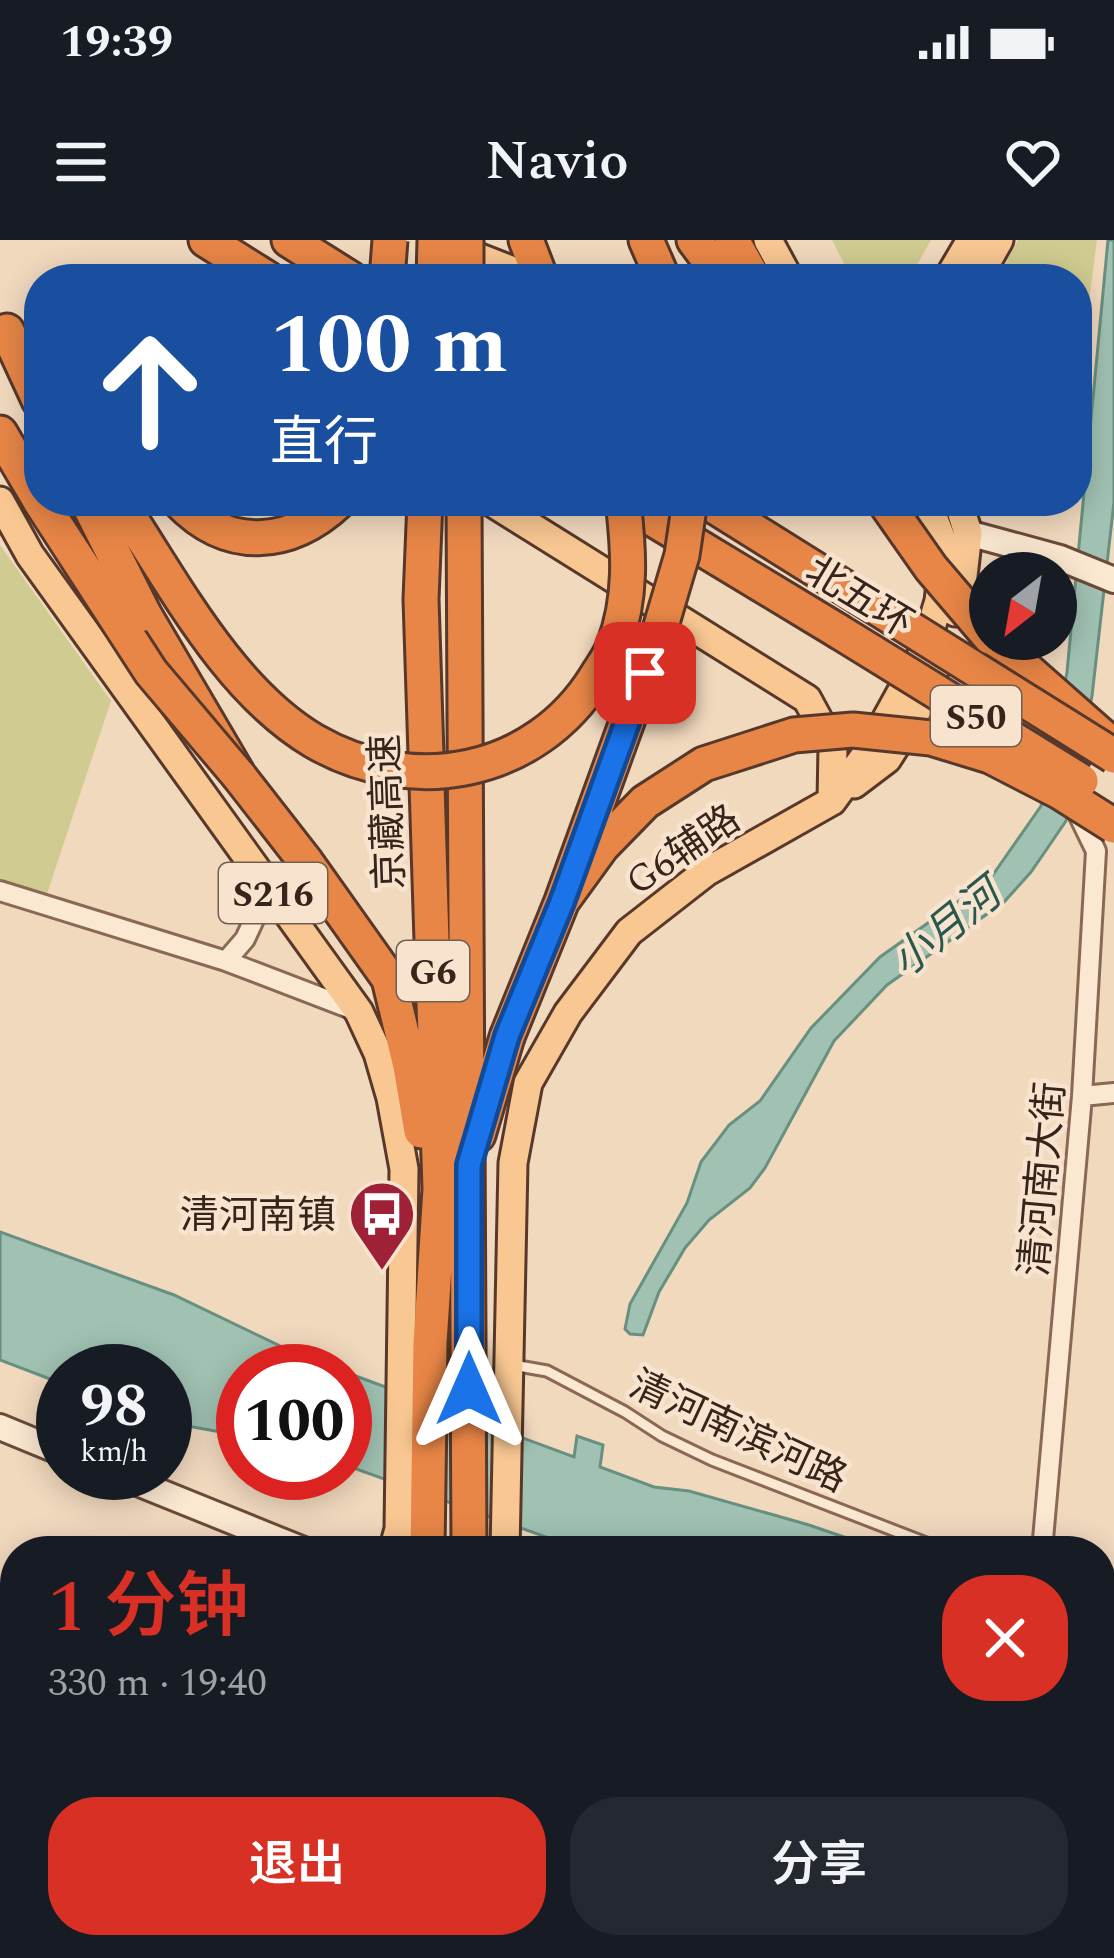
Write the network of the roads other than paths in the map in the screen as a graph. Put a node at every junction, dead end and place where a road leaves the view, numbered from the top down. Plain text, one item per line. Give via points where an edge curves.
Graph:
1 (206, 240) edge
2 (289, 240) edge
3 (386, 240) edge
4 (434, 240) edge
5 (244, 264) edge
6 (327, 264) edge
7 (445, 264) edge
8 (498, 264) edge
9 (3, 325) edge
10 (24, 357) edge
11 (24, 369) edge
12 (0, 433) edge
13 (24, 473) edge
14 (0, 501) edge
15 (50, 516) edge
16 (94, 516) edge
17 (95, 516) edge
18 (128, 516) edge
19 (196, 516) edge
20 (322, 516) edge
21 (424, 516) edge
22 (464, 516) edge
23 (514, 516) edge
24 (625, 516) edge
25 (648, 516) edge
26 (688, 516) edge
27 (730, 516) edge
28 (895, 516) edge
29 (932, 516) edge
30 (963, 516) edge
31 (968, 533) junction
32 (30, 555) junction
33 (1110, 578) edge
34 (969, 612) edge
35 (1016, 660) edge
36 (1114, 746) edge
37 (1114, 756) edge
38 (239, 776) junction
39 (832, 801) junction
40 (1114, 801) edge
41 (1079, 816) dead end
42 (1114, 826) edge
43 (269, 887) junction
44 (0, 891) edge
45 (562, 902) junction
46 (226, 962) junction
47 (359, 1012) junction
48 (1114, 1093) edge
49 (1082, 1096) junction
50 (469, 1165) junction
51 (440, 1189) junction
52 (415, 1339) junction
53 (507, 1364) junction
54 (0, 1427) edge
55 (36, 1442) edge
56 (180, 1500) edge
57 (269, 1536) edge
58 (412, 1536) edge
59 (469, 1536) edge
60 (505, 1536) edge
61 (907, 1536) edge
62 (1043, 1536) edge

1 - 5 highway
2 - 6 highway
3 - 7 main road
4 - 8 main road
9 - 10 highway
9 - 11 highway
12 - 13 highway
14 - 32 main road, S216
15 - 38 highway, bridge via 151,672
16 - 32 main road
17 - 38 highway, bridge
18 - 24 highway, bridge via 212,642 266,705 314,741 364,764 424,774 478,766 565,719 614,649 630,559
19 - 20 highway via 247,538 296,532
21 - 51 highway, 京藏高速 / G6
22 - 50 highway, 京藏高速 / G6
23 - 39 main road via 807,699 833,747
25 - 40 highway, 北五环 / S50, bridge
26 - 45 highway, bridge via 658,636
27 - 37 highway, 北五环 / S50, bridge
28 - 34 highway, bridge
29 - 39 main road, G6辅路 via 944,548 924,651
30 - 31 main road
31 - 33 street
31 - 39 main road via 953,620 915,715 887,759
32 - 43 main road, S216
35 - 36 highway
38 - 51 highway via 389,979 425,1153
39 - 53 main road, G6辅路 via 706,872 629,932 568,1013 528,1083 513,1163
41 - 49 street, 清河南大街 via 1096,851
42 - 45 highway, bridge via 990,756 931,738 853,730 794,735 704,764 645,802
43 - 46 street
43 - 47 main road, S216
44 - 46 street
45 - 50 highway, bridge via 507,1036
46 - 47 street
47 - 52 main road, S216 via 392,1098
48 - 49 street
49 - 62 street, 清河南大街
50 - 59 highway, 京藏高速 / G6
51 - 52 highway, 京藏高速 / G6
52 - 58 highway, 京藏高速 / G6
53 - 60 main road, G6辅路
53 - 61 lane, 清河南滨河路 via 547,1371 712,1460
54 - 55 street
56 - 57 street

